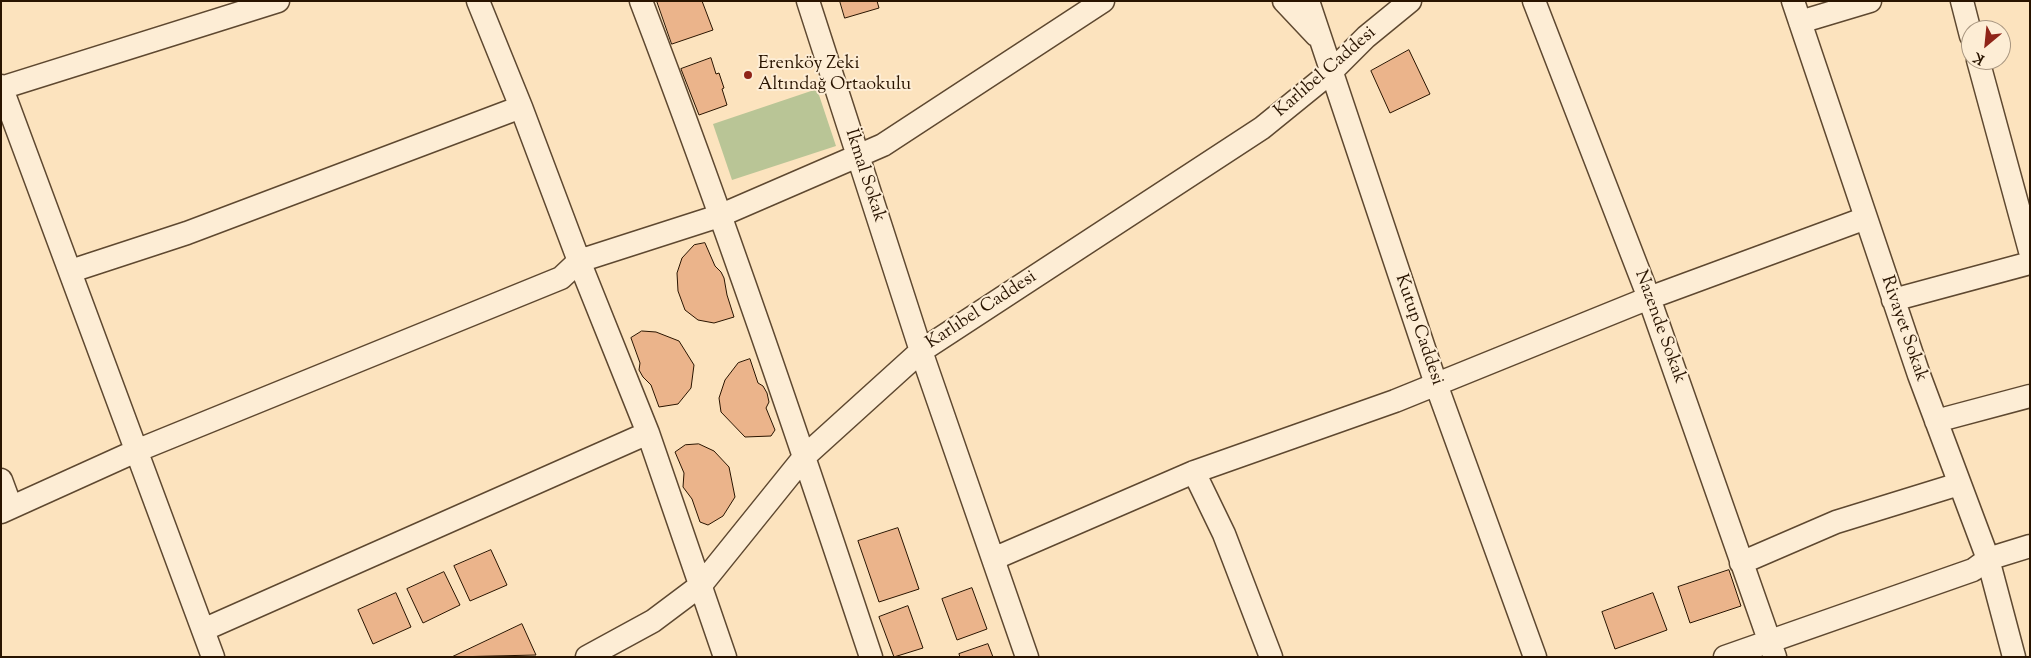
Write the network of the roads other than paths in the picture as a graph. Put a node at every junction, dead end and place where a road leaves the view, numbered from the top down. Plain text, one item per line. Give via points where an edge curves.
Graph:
1 (278, 1) edge
2 (478, 1) edge
3 (642, 1) edge
4 (808, 1) edge
5 (1103, 1) edge
6 (1284, 1) edge
7 (1308, 1) edge
8 (1410, 1) edge
9 (1534, 1) edge
10 (1870, 1) edge
11 (1962, 1) edge
12 (1797, 11) edge
13 (1967, 20) edge
14 (1322, 41) junction
15 (1981, 70) edge
16 (1331, 72) junction
17 (1, 88) edge
18 (521, 107) junction
19 (858, 155) junction
20 (719, 216) junction
21 (1866, 218) junction
22 (2030, 251) edge
23 (579, 261) junction
24 (2030, 262) edge
25 (71, 271) junction
26 (1649, 298) junction
27 (1893, 300) junction
28 (921, 351) junction
29 (1436, 384) junction
30 (2030, 396) edge
31 (1936, 421) junction
32 (648, 433) junction
33 (136, 451) junction
34 (804, 456) junction
35 (1194, 472) junction
36 (1, 480) edge
37 (1959, 484) junction
38 (6, 510) edge
39 (2030, 546) edge
40 (1988, 559) junction
41 (993, 560) junction
42 (1741, 563) junction
43 (701, 585) junction
44 (203, 630) junction
45 (1772, 649) edge
46 (213, 657) edge
47 (587, 657) edge
48 (725, 657) edge
49 (871, 657) edge
50 (1027, 657) edge
51 (1272, 657) edge
52 (1535, 657) edge
53 (1725, 657) edge
54 (2014, 657) edge

1 - 17 street
2 - 18 street
3 - 20 street
4 - 19 street, İkmal Sokak
5 - 19 street via 884,145
6 - 14 street
7 - 14 street, Kutup Caddesi
8 - 16 street, Karlıbel Caddesi via 1366,37
9 - 26 street, Nazende Sokak
10 - 12 street
11 - 13 street
12 - 21 street, Rivayet Sokak
14 - 16 street, Kutup Caddesi
15 - 22 street
16 - 28 street, Karlıbel Caddesi via 1262,128
16 - 29 street, Kutup Caddesi
17 - 25 street
18 - 23 street
18 - 25 street via 187,233
19 - 20 street
19 - 28 street, İkmal Sokak
20 - 23 street
20 - 34 street
21 - 26 street
21 - 27 street, Rivayet Sokak
23 - 32 street
23 - 33 street via 561,278
24 - 27 street
25 - 33 street
26 - 29 street
26 - 42 street, Nazende Sokak
27 - 31 street, Rivayet Sokak
28 - 34 street, Karlıbel Caddesi
28 - 41 street, İkmal Sokak
29 - 35 street
29 - 52 street, Kutup Caddesi
30 - 31 street
31 - 37 street, Rivayet Sokak
32 - 43 street
32 - 44 street
33 - 38 street
33 - 44 street
34 - 43 street, Karlıbel Caddesi
34 - 49 street
35 - 41 street
35 - 51 street via 1224,534
36 - 38 street
37 - 40 street, Rivayet Sokak
37 - 42 street via 1836,522
39 - 40 street
40 - 45 street via 1973,570
40 - 54 street, Rivayet Sokak
41 - 50 street, İkmal Sokak
42 - 45 street, Nazende Sokak
43 - 47 street, Karlıbel Caddesi via 653,621
43 - 48 street
44 - 46 street
45 - 53 street

